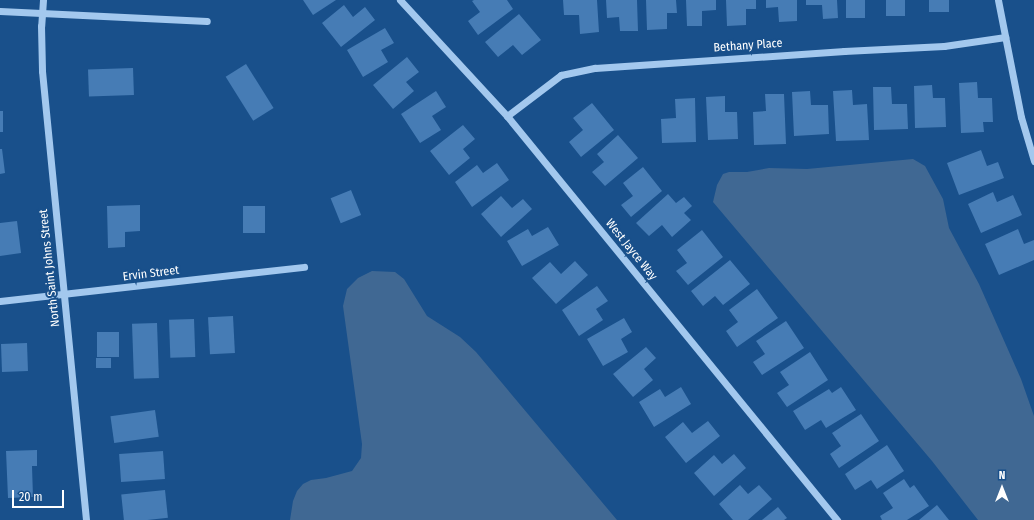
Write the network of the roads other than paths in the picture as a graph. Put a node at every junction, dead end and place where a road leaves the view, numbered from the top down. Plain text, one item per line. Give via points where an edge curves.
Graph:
1 (43, 0) edge
2 (400, 0) edge
3 (998, 0) edge
4 (0, 10) edge
5 (42, 13) junction
6 (207, 21) dead end
7 (1005, 37) junction
8 (507, 116) junction
9 (1034, 161) edge
10 (304, 267) dead end
11 (64, 295) junction
12 (0, 301) edge
13 (86, 520) edge
14 (837, 520) edge

1 - 5 street, North Saint Johns Street
2 - 8 street, West Jayce Way
3 - 7 street
4 - 5 street
5 - 6 street
5 - 11 street, North Saint Johns Street via 42,71
7 - 8 street, Bethany Place via 944,46 595,68 561,75
7 - 9 street via 1021,117
8 - 14 street, West Jayce Way
10 - 11 street, Ervin Street
11 - 12 street, Ervin Street
11 - 13 street, North Saint Johns Street

